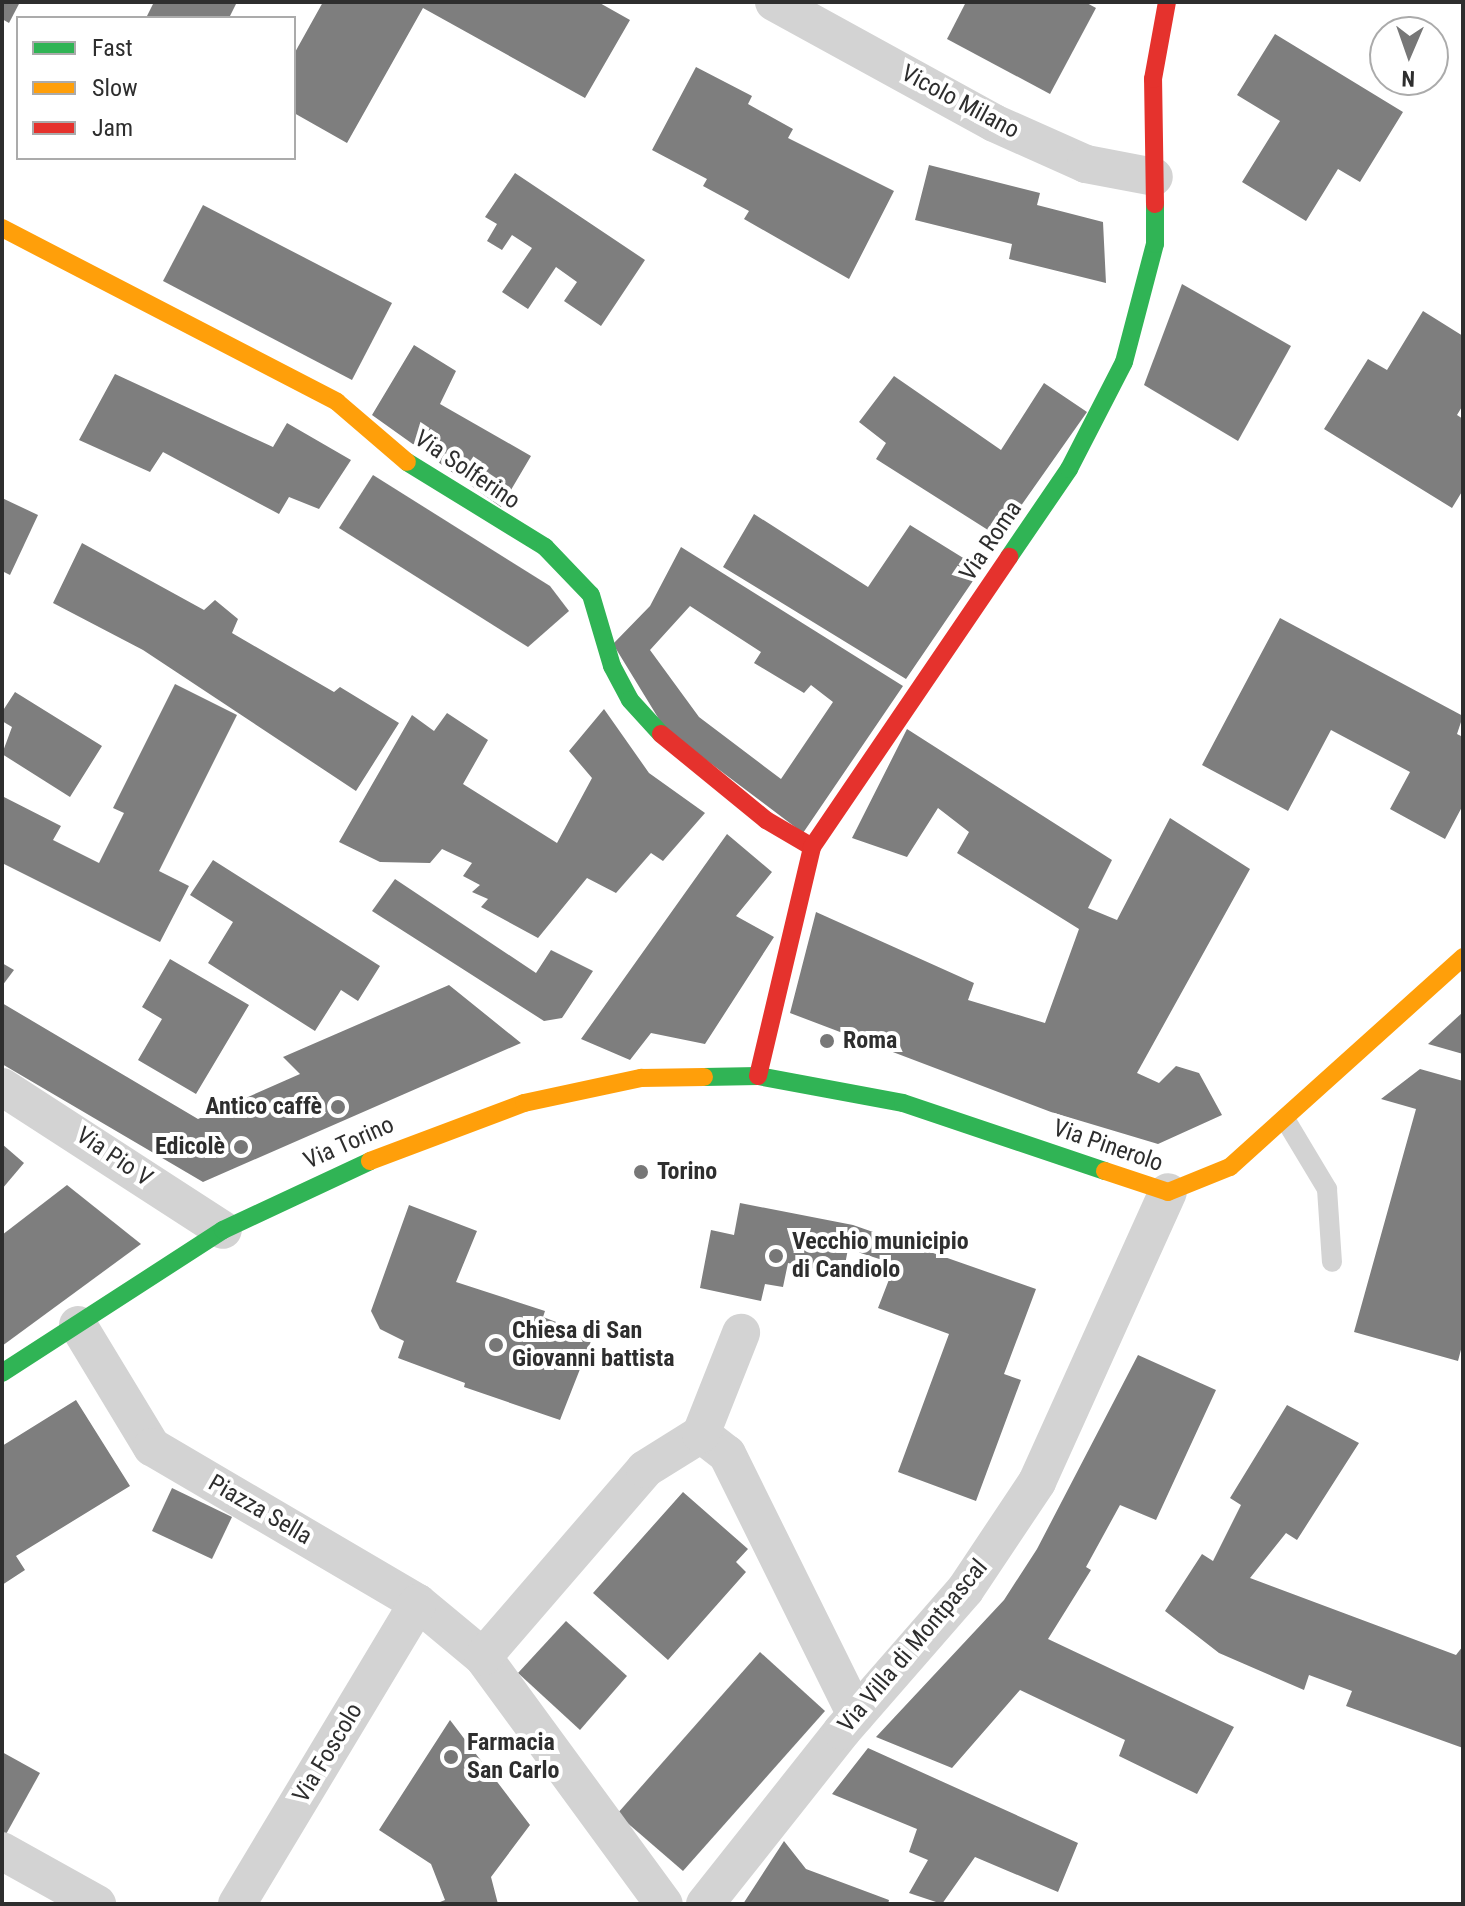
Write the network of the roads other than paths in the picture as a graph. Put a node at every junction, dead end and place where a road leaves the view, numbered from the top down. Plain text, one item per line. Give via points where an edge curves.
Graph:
1 (774, 2) edge
2 (1167, 2) edge
3 (1154, 177) junction
4 (2, 228) edge
5 (812, 847) junction
6 (1463, 957) edge
7 (758, 1076) junction
8 (2, 1087) edge
9 (1285, 1119) junction
10 (1168, 1192) junction
11 (223, 1230) junction
12 (1332, 1262) dead end
13 (78, 1325) junction
14 (741, 1333) dead end
15 (2, 1373) edge
16 (701, 1434) junction
17 (418, 1603) junction
18 (483, 1657) junction
19 (856, 1715) junction
20 (2, 1851) edge
21 (97, 1904) edge
22 (237, 1904) edge
23 (664, 1904) edge
24 (705, 1904) edge

1 - 3 street, Vicolo Milano via 994,123 1086,164
2 - 3 street, Via Roma via 1153,79
3 - 5 street, Via Roma via 1155,244 1124,362 1069,469
4 - 5 street, Via Solferino via 337,402 419,472 545,547 591,595 612,666 630,700 655,729 766,820
5 - 7 street, Via Roma
6 - 9 street, Via Pinerolo
7 - 10 street, Via Pinerolo via 903,1103
7 - 11 street, Via Torino via 641,1078 524,1103 330,1176
8 - 11 street, Via Pio V
9 - 10 street, Via Pinerolo via 1230,1167
9 - 12 lane via 1327,1189
10 - 19 street, Via Villa di Montpascal via 1037,1482 965,1590
11 - 13 street, Via Torino
13 - 15 street, Via Torino
13 - 17 street, Piazza Sella via 152,1447
14 - 16 street
16 - 18 street via 645,1469
16 - 19 street via 727,1454
17 - 18 street, Piazza Sella
17 - 22 street, Via Foscolo
18 - 23 street, Piazza Sella
19 - 24 street, Via Villa di Montpascal
20 - 21 street

